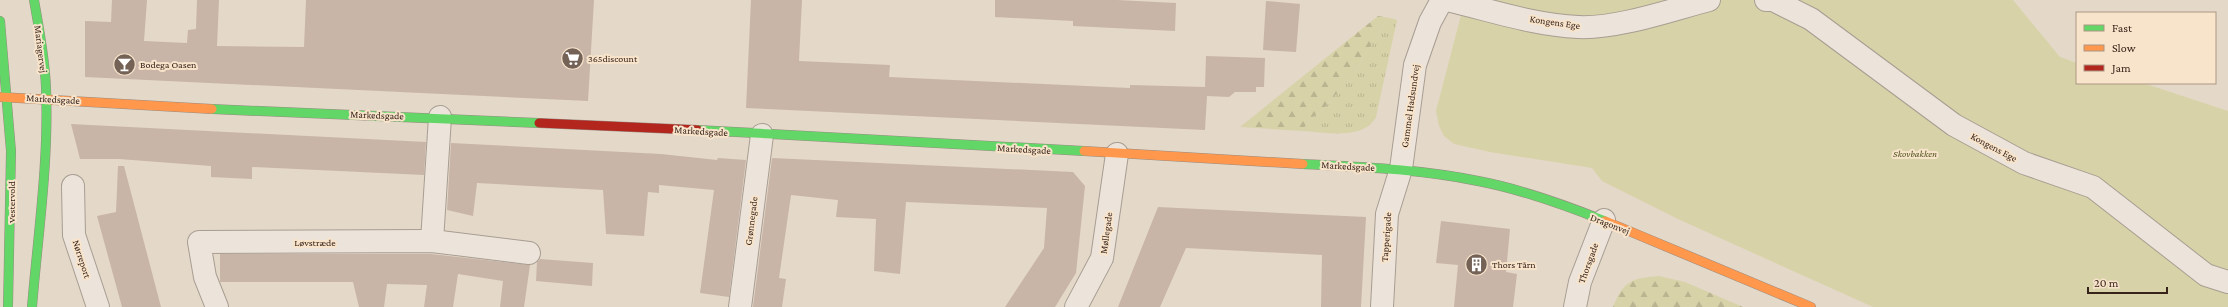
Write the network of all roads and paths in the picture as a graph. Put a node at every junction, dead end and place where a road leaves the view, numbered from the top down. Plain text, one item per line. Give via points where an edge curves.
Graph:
1 (34, 0) edge
2 (1442, 0) edge
3 (1447, 0) edge
4 (1709, 0) edge
5 (1766, 0) edge
6 (0, 21) edge
7 (4, 97) edge
8 (46, 99) junction
9 (440, 117) junction
10 (762, 135) junction
11 (1117, 154) junction
12 (1401, 169) junction
13 (73, 186) dead end
14 (1604, 220) junction
15 (432, 241) junction
16 (529, 252) dead end
17 (2228, 282) edge
18 (1085, 304) edge
19 (8, 307) edge
20 (32, 307) edge
21 (98, 307) edge
22 (217, 307) edge
23 (740, 307) edge
24 (1382, 307) edge
25 (1576, 307) edge
26 (1811, 307) edge

1 - 8 main road, Mariagervej via 43,51
2 - 12 street, Gammel Hadsundvej via 1430,22 1415,65
3 - 4 street, Kongens Ege via 1537,21 1579,27 1611,24
5 - 17 street, Kongens Ege via 1773,0 1811,19 1954,125 2024,163 2093,187 2206,274
6 - 7 main road
7 - 8 main road, Markedsgade
7 - 19 main road, Vestervold via 11,151
8 - 9 main road, Markedsgade
8 - 20 main road via 45,152
9 - 10 main road, Markedsgade
9 - 15 street
10 - 11 main road, Markedsgade
10 - 23 street, Grønnegade
11 - 12 main road, Markedsgade
11 - 18 street, Møllegade via 1102,258
12 - 14 main road, Dragonvej via 1479,181
12 - 24 street, Tapperigade via 1387,214
13 - 21 street, Nørreport via 74,235
14 - 25 street, Thorsgade via 1580,282
14 - 26 main road, Dragonvej
15 - 16 street, Løvstræde
15 - 22 street, Løvstræde via 199,242 205,278

